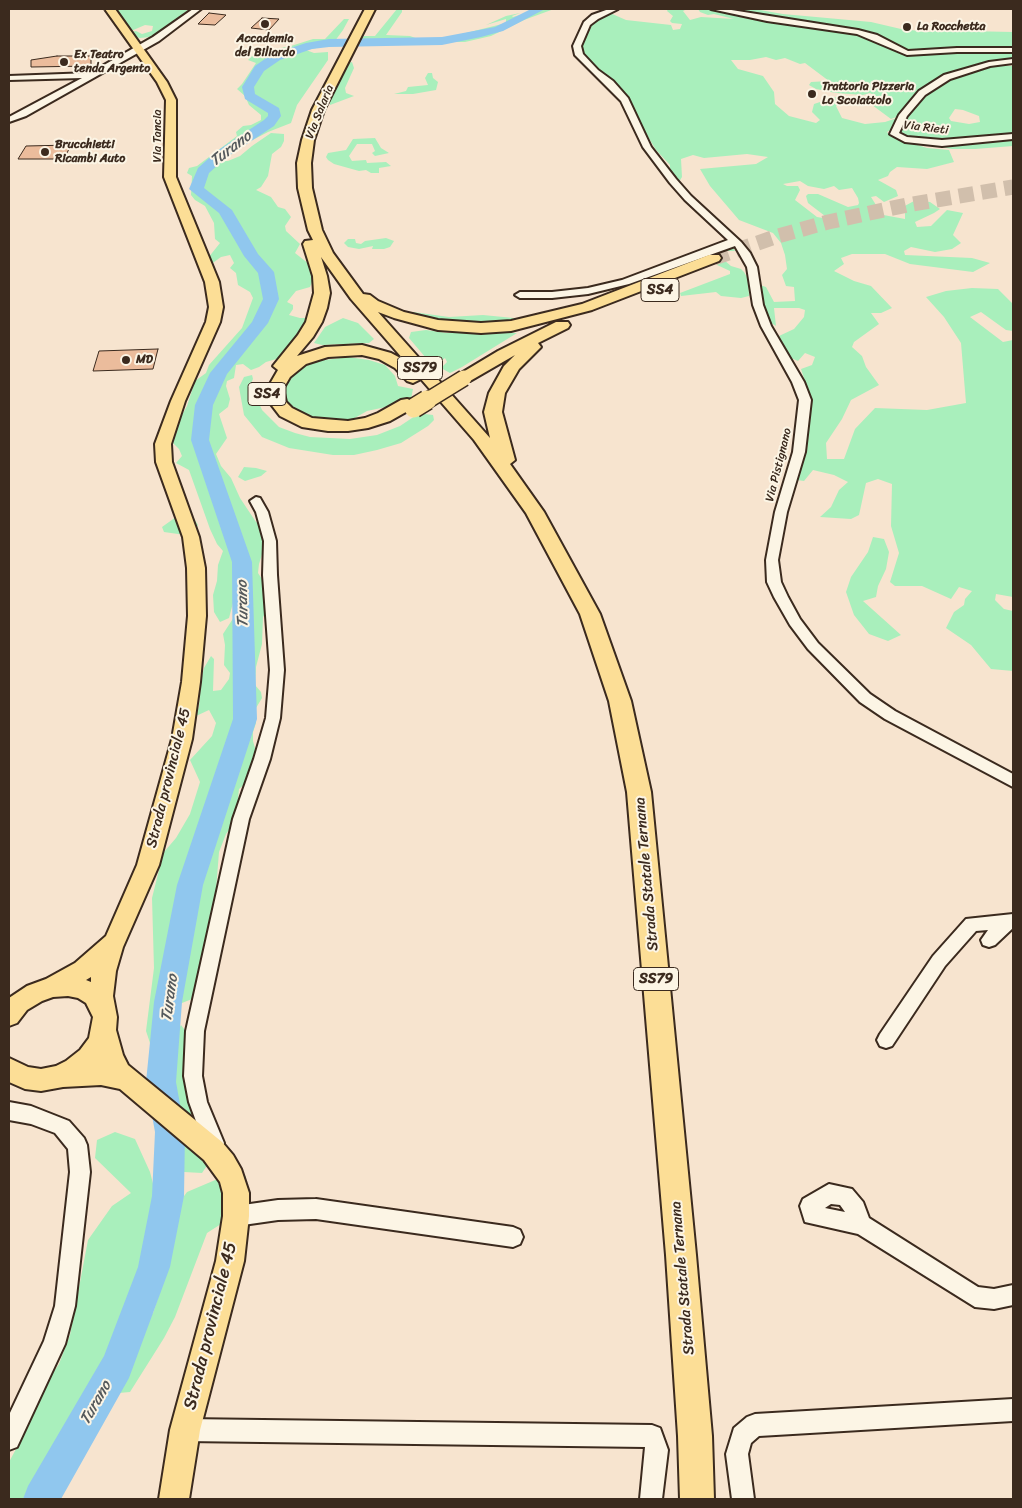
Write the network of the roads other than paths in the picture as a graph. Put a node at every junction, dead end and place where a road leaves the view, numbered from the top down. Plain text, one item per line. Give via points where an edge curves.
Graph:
1 (110, 9) edge
2 (197, 9) edge
3 (614, 9) edge
4 (716, 9) edge
5 (368, 10) edge
6 (139, 48) junction
7 (1013, 50) edge
8 (339, 60) junction
9 (1013, 61) edge
10 (92, 75) junction
11 (9, 78) edge
12 (9, 120) edge
13 (1013, 137) edge
14 (174, 191) joint
15 (735, 241) junction
16 (310, 244) junction
17 (714, 258) tunnel mouth
18 (726, 269) tunnel mouth
19 (341, 276) junction
20 (520, 295) dead end
21 (590, 310) junction
22 (442, 403) junction
23 (411, 406) junction
24 (498, 461) junction
25 (516, 484) junction
26 (256, 501) dead end
27 (1013, 781) edge
28 (1010, 921) edge
29 (119, 932) junction
30 (989, 940) dead end
31 (53, 987) junction
32 (12, 1010) edge
33 (103, 1018) junction
34 (886, 1040) dead end
35 (9, 1069) edge
36 (58, 1077) junction
37 (130, 1084) junction
38 (9, 1111) edge
39 (209, 1148) junction
40 (236, 1216) junction
41 (862, 1225) dead end
42 (513, 1238) dead end
43 (1013, 1296) edge
44 (1013, 1410) edge
45 (185, 1430) junction
46 (9, 1439) edge
47 (174, 1499) edge
48 (651, 1499) edge
49 (696, 1499) edge
50 (743, 1499) edge

1 - 6 main road, Via Tancia
2 - 6 street via 168,32
3 - 15 street, Via Pistignano via 587,24 578,46 579,55 625,100 647,147 673,181
4 - 7 street via 858,32 907,53
5 - 8 highway, Via Salaria / SS4
6 - 10 street
6 - 14 main road, Via Tancia via 171,100 170,177
8 - 16 highway, Via Salaria / SS4 via 307,111 297,140 294,189
8 - 19 highway, Via Salaria / SS4 via 318,110 304,163 305,188 315,230
9 - 13 street, Via Rieti via 990,64 947,78 922,93 903,115 894,134 905,140 942,143
10 - 11 street
10 - 12 street
14 - 29 main road, Strada provinciale 45 via 212,282 216,307 164,444 167,475 191,537 196,568 197,616 182,739 148,866
15 - 20 street via 625,282 552,295
15 - 27 street, Via Pistignano via 752,267 758,305 766,326 805,400 799,452 781,512 772,560 774,582 781,597 813,646 865,698 890,715
16 - 22 highway, Strada Statale Ternana / SS79 via 335,282
16 - 23 highway, SS4 via 320,276 322,294 319,308 306,337 269,384 268,399 273,409 297,425 321,431 339,431 381,424
17 - 21 highway, SS4
18 - 21 highway, SS4
19 - 21 highway, SS4 via 373,304 413,320 438,325 511,326
19 - 24 highway, Strada Statale Ternana / SS79
21 - 23 highway, SS4, bridge via 461,376
21 - 25 highway via 534,346 512,366 497,393 493,412 497,437
22 - 23 highway via 429,396 396,361 362,350 334,350 308,357 288,369 276,388 278,403 286,412 308,423 328,426 368,423
22 - 24 highway, Strada Statale Ternana / SS79
24 - 25 highway, Strada Statale Ternana / SS79
25 - 49 highway, Strada Statale Ternana / SS79 via 536,512 590,614 620,701 639,792 681,1255 695,1436
26 - 39 street via 270,541 277,670 273,718 241,819 195,1031 193,1076 198,1102 214,1143
28 - 30 street
28 - 34 street via 972,924 939,961
29 - 31 main road, Strada provinciale 45 via 96,960
29 - 33 main road, Strada provinciale 45 via 104,972
31 - 32 main road, Strada provinciale 45 via 35,993
31 - 33 main road via 83,989 94,996
33 - 36 main road via 99,1044 89,1058
33 - 37 main road, Strada provinciale 45 via 114,1066
35 - 36 main road, Strada provinciale 45 via 24,1078
36 - 37 main road, Strada provinciale 45 via 110,1075
37 - 39 main road, Strada provinciale 45
38 - 46 street via 31,1115 62,1127 77,1145 80,1172 65,1306 54,1344
39 - 40 main road, Strada provinciale 45 via 232,1178
40 - 42 street via 278,1210 316,1210
40 - 45 main road, Strada provinciale 45 via 230,1261
41 - 43 street via 975,1297
44 - 50 street via 755,1425 742,1436 737,1454
45 - 47 main road, Strada provinciale 45
45 - 48 street via 652,1436 657,1450

